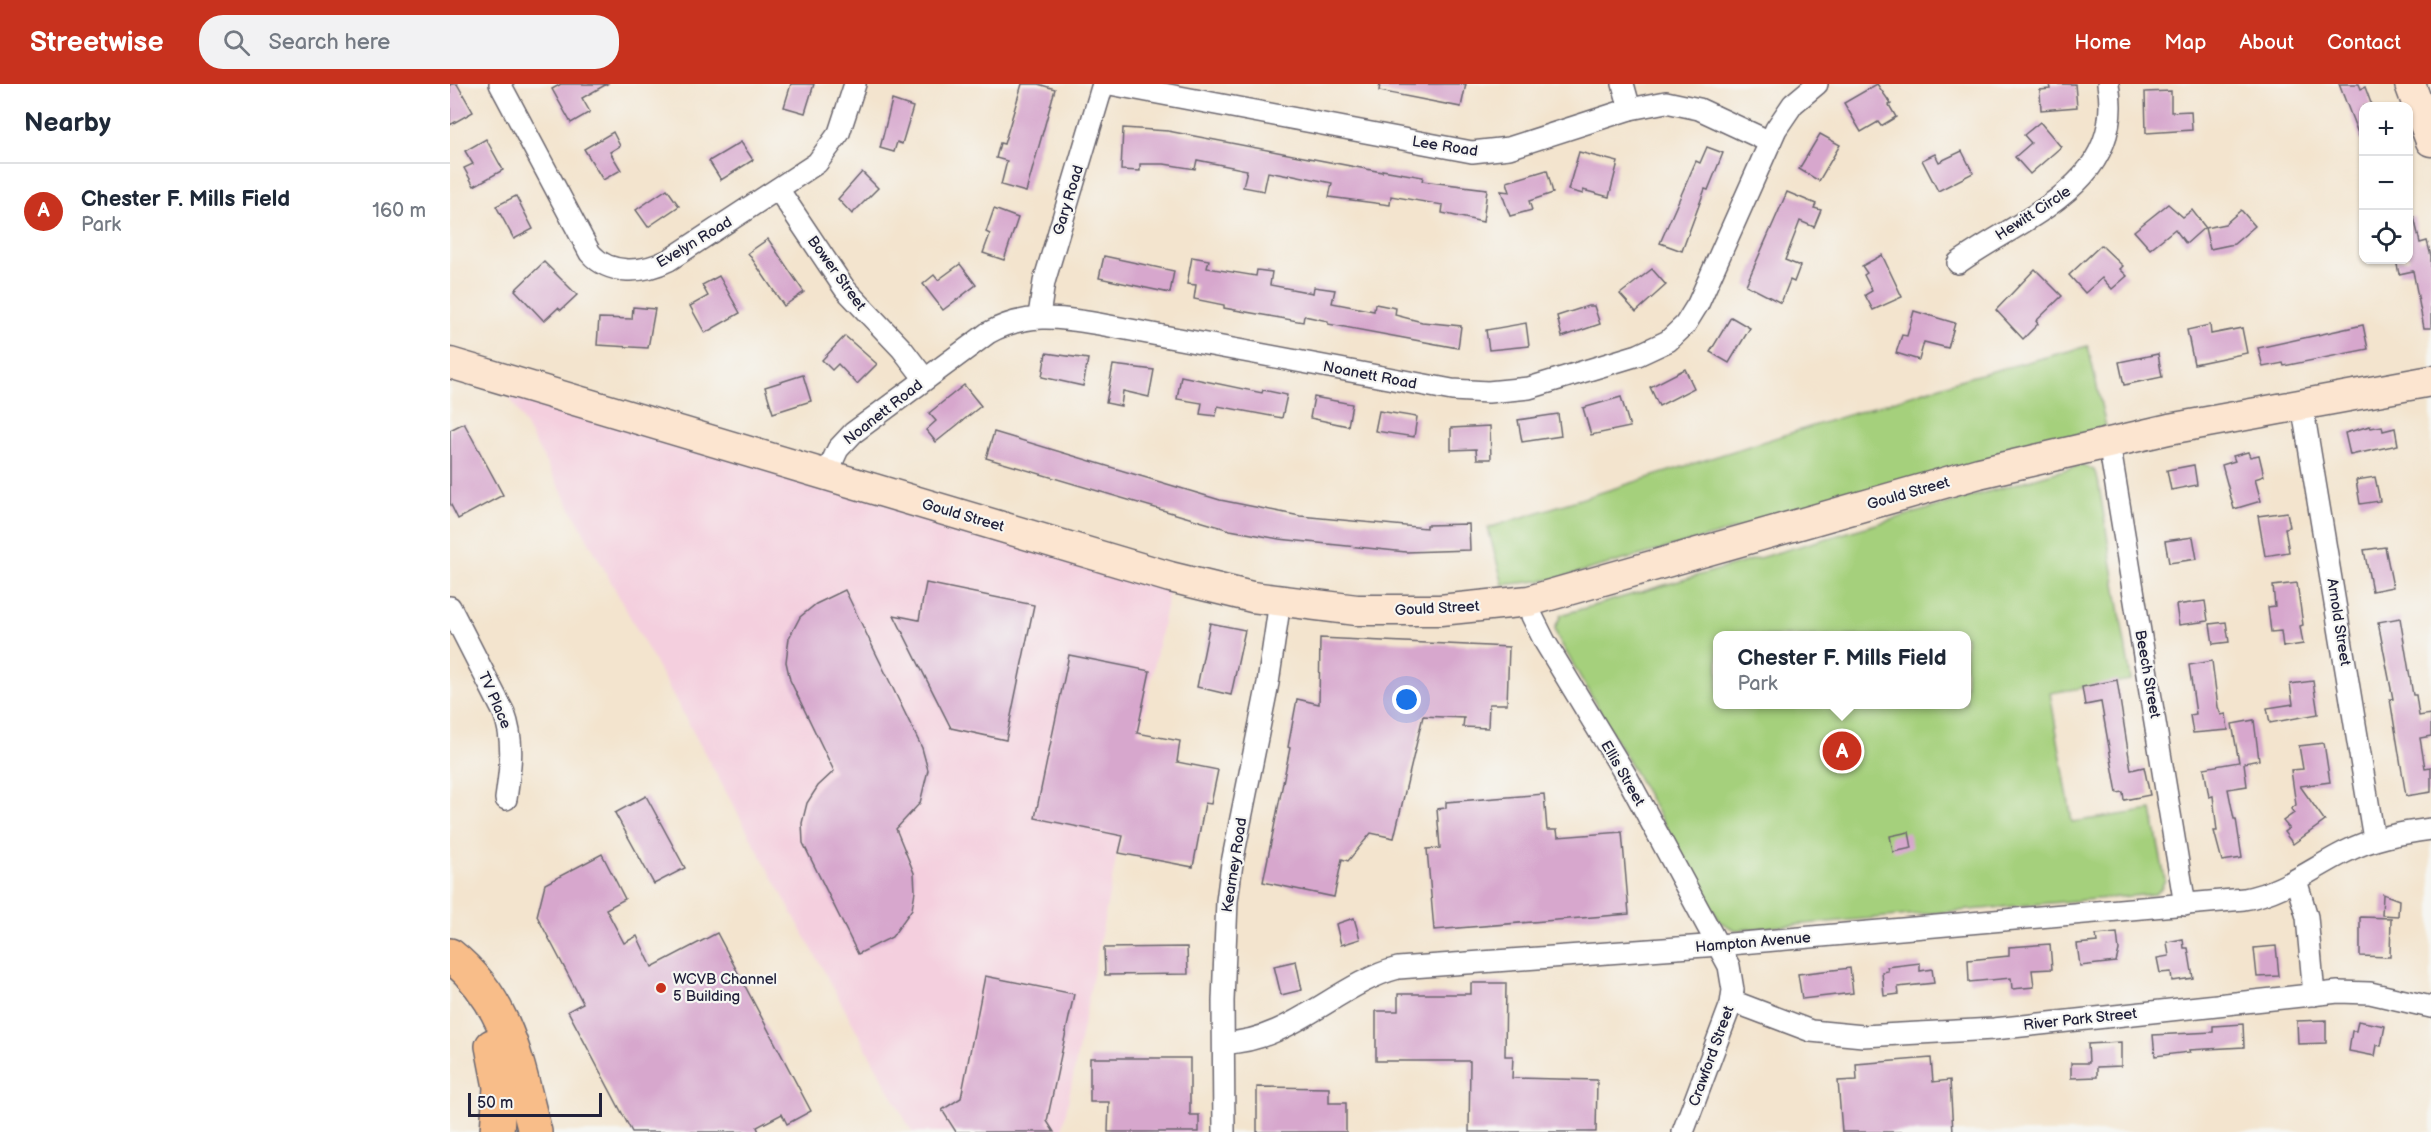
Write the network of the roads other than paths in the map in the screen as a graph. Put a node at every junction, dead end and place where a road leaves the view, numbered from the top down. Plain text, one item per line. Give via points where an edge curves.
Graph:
1 (500, 84) edge
2 (855, 84) edge
3 (1103, 84) edge
4 (1110, 84) edge
5 (1623, 84) edge
6 (1817, 84) edge
7 (2108, 84) edge
8 (2410, 84) edge
9 (1630, 109) junction
10 (2431, 141) edge
11 (1770, 142) junction
12 (778, 189) junction
13 (1958, 262) dead end
14 (1039, 316) junction
15 (450, 363) edge
16 (925, 380) junction
17 (2431, 381) edge
18 (2302, 404) junction
19 (2109, 443) junction
20 (826, 475) junction
21 (1280, 601) junction
22 (1529, 601) junction
23 (450, 607) edge
24 (506, 799) dead end
25 (2431, 829) edge
26 (2374, 839) junction
27 (2296, 880) junction
28 (2185, 905) junction
29 (1719, 945) junction
30 (450, 955) edge
31 (450, 982) edge
32 (2314, 995) junction
33 (1732, 1001) junction
34 (2431, 1007) edge
35 (1224, 1043) junction
36 (497, 1132) edge
37 (535, 1132) edge
38 (1224, 1132) edge
39 (1683, 1132) edge

1 - 12 street, Evelyn Road via 586,247 594,258 609,267 634,270 660,264
2 - 12 street, Evelyn Road via 843,126 830,149 818,163
3 - 14 street, Gary Road via 1044,282
4 - 9 street, Lee Road via 1472,152 1509,148
5 - 9 street
6 - 11 street, Noanett Road via 1787,111
7 - 13 street, Hewitt Circle via 2107,131 2083,179 2058,200
8 - 10 main road
9 - 11 street, Lee Road via 1666,102 1688,105
11 - 14 street, Noanett Road via 1685,325 1668,341 1648,351 1536,386 1495,392 1452,390 1107,325
12 - 16 street, Bower Street via 845,289 902,349
14 - 16 street, Noanett Road via 998,327
15 - 20 main road, Gould Street
16 - 20 street, Noanett Road via 844,441
17 - 18 main road, Gould Street
18 - 19 main road, Gould Street
18 - 26 street, Arnold Street
19 - 22 main road, Gould Street via 1959,478
19 - 28 street, Beech Street
20 - 21 main road, Gould Street via 1145,570
21 - 22 main road, Gould Street via 1410,611
21 - 35 street, Kearney Road via 1229,882 1224,941
22 - 29 street, Ellis Street via 1545,642 1628,779
23 - 24 street, TV Place via 510,732
25 - 26 street, Hampton Avenue
26 - 27 street, Hampton Avenue
27 - 28 street, Hampton Avenue via 2257,897
27 - 32 street via 2307,917
28 - 29 street, Hampton Avenue
29 - 33 street, Crawford Street via 1732,976
29 - 35 street, Hampton Avenue via 1398,968 1377,975 1267,1035
30 - 37 highway via 479,983 506,1025
31 - 36 highway via 478,1017 494,1051 500,1087
32 - 33 street, River Park Street via 1984,1030 1863,1036 1811,1031
32 - 34 street, River Park Street via 2360,992
33 - 39 street, Crawford Street
35 - 38 street, Kearney Road

